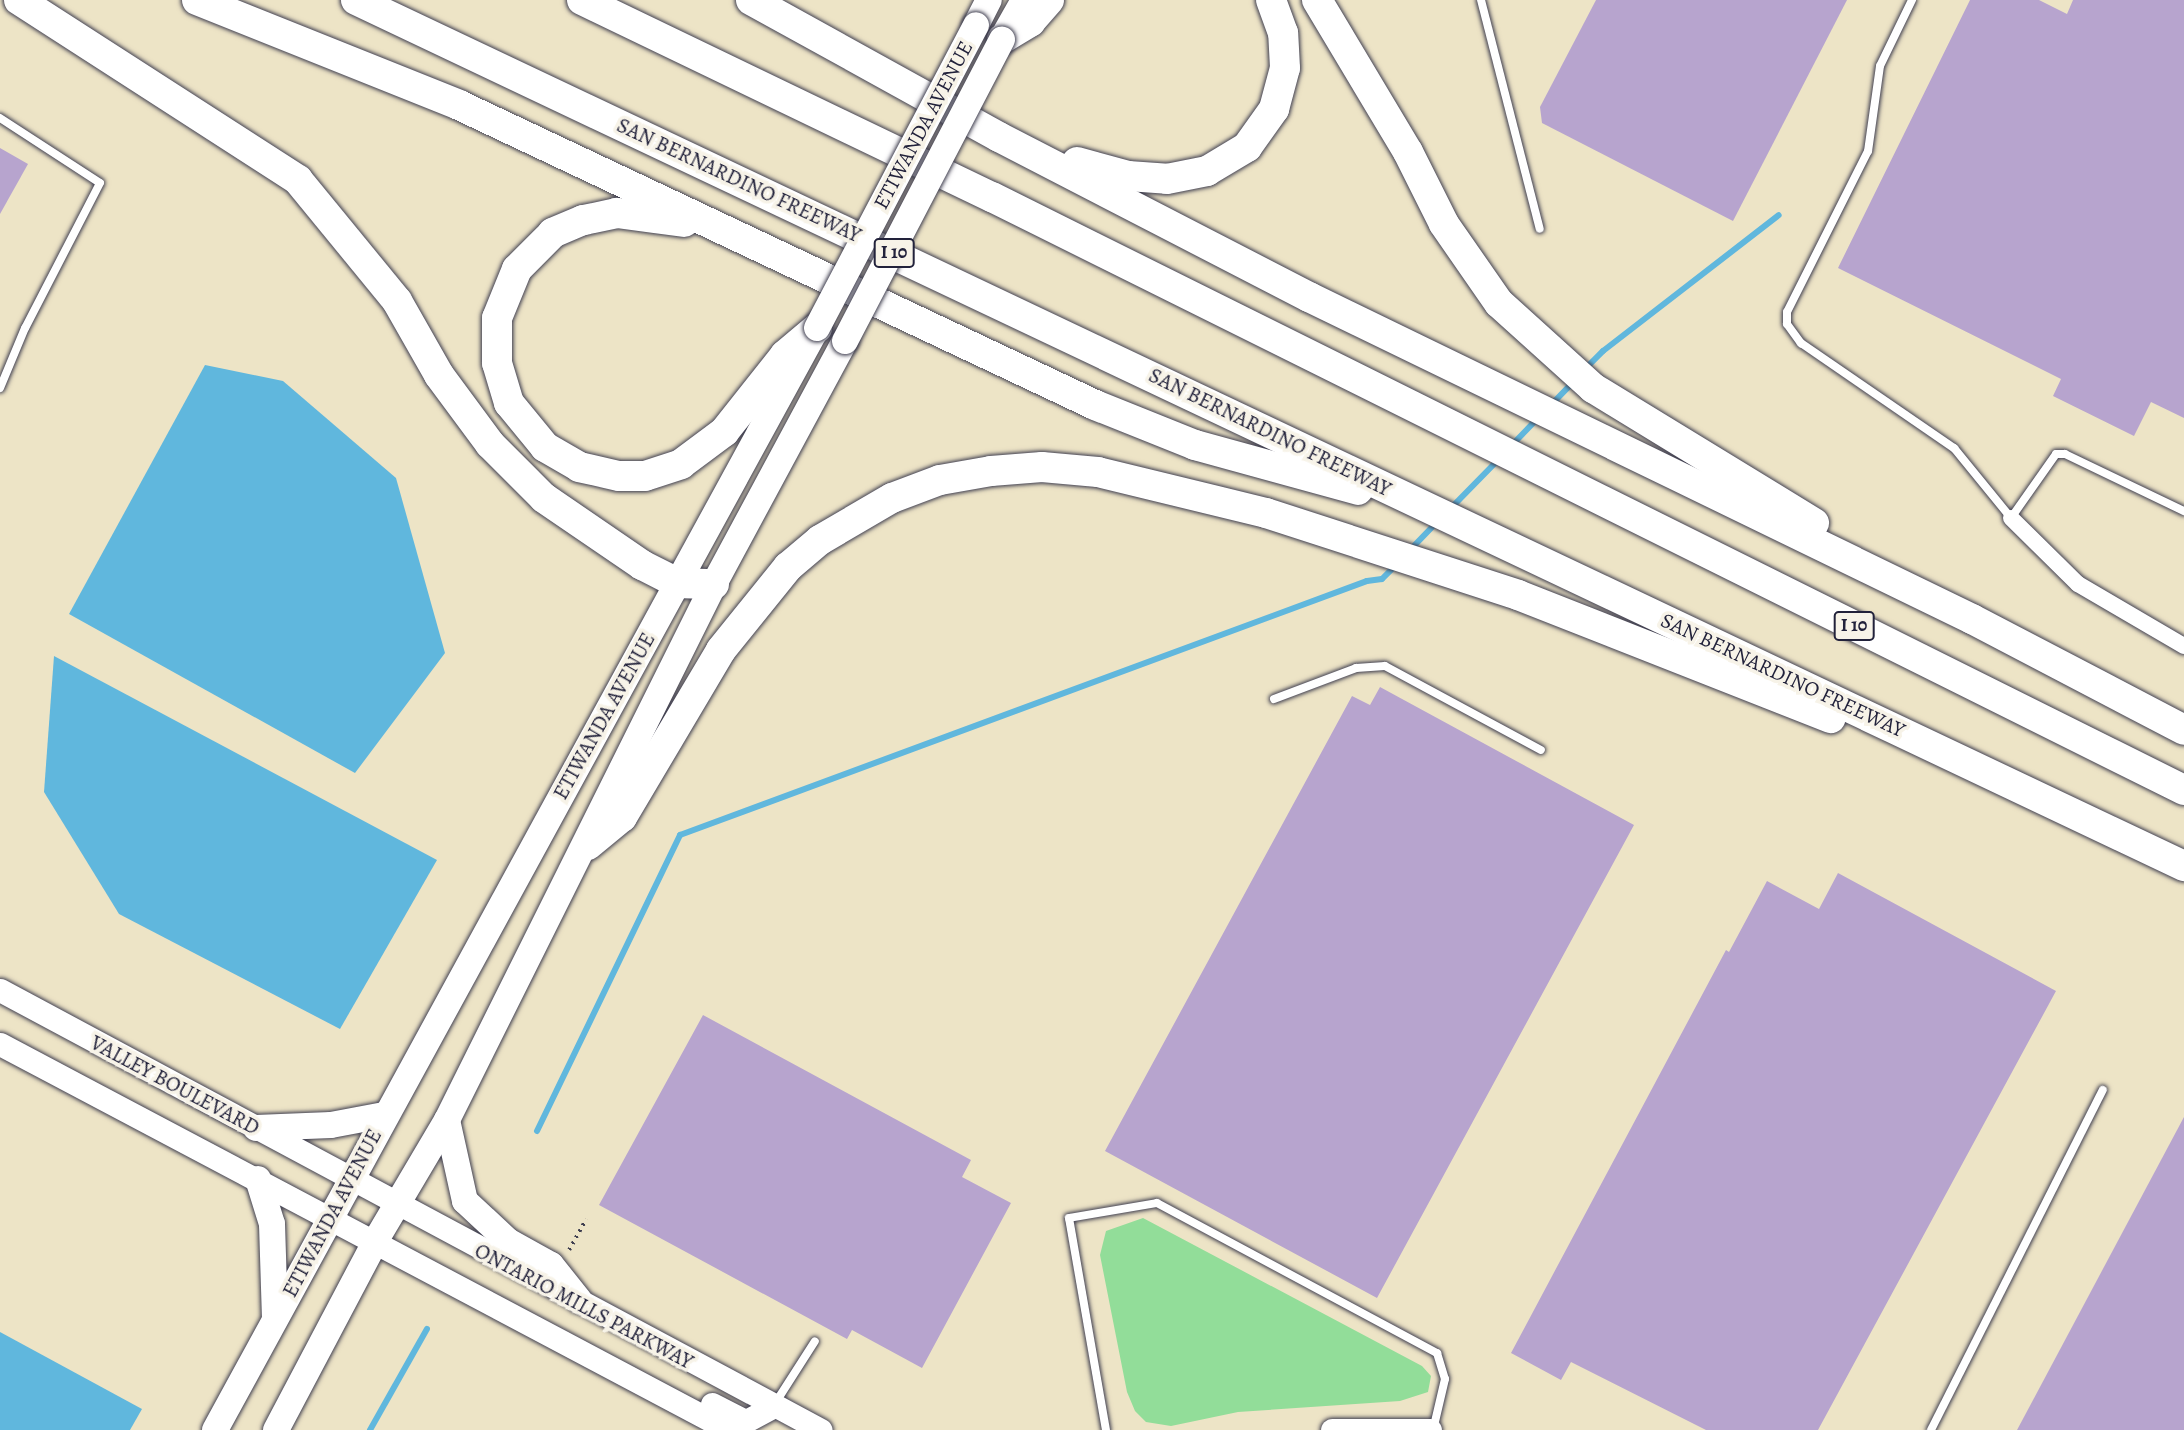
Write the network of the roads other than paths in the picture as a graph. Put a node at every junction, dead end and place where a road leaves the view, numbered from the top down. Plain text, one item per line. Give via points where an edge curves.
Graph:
1 (19, 0) edge
2 (197, 0) edge
3 (356, 0) edge
4 (582, 0) edge
5 (751, 0) edge
6 (989, 0) edge
7 (1024, 0) edge
8 (1049, 0) edge
9 (1271, 0) edge
10 (1317, 0) edge
11 (1480, 0) edge
12 (1913, 0) edge
13 (1002, 39) junction
14 (0, 118) edge
15 (970, 120) junction
16 (1540, 229) dead end
17 (773, 253) junction
18 (817, 328) junction
19 (0, 388) edge
20 (1430, 510) junction
21 (2184, 511) edge
22 (2011, 518) junction
23 (677, 583) junction
24 (714, 584) junction
25 (2184, 646) edge
26 (1274, 699) dead end
27 (2175, 724) edge
28 (1541, 750) dead end
29 (2184, 790) edge
30 (2031, 791) junction
31 (588, 845) junction
32 (2184, 866) edge
33 (0, 990) edge
34 (0, 1044) edge
35 (2103, 1090) dead end
36 (384, 1115) junction
37 (447, 1120) junction
38 (256, 1128) junction
39 (258, 1179) junction
40 (349, 1179) junction
41 (397, 1206) junction
42 (330, 1216) junction
43 (376, 1240) junction
44 (579, 1300) junction
45 (275, 1319) junction
46 (815, 1341) dead end
47 (616, 1372) junction
48 (772, 1407) junction
49 (215, 1430) edge
50 (275, 1430) edge
51 (729, 1430) edge
52 (821, 1430) edge
53 (1106, 1430) edge
54 (1332, 1430) edge
55 (1431, 1430) edge
56 (1931, 1430) edge

1 - 23 highway via 298,180 397,301 439,375 515,472 544,499
2 - 17 highway via 459,105
3 - 20 highway, SAN BERNARDINO FREEWAY / I 10
4 - 29 highway, I 10 via 1004,203
5 - 15 highway
6 - 18 main road, ETIWANDA AVENUE, bridge
7 - 13 main road, ETIWANDA AVENUE
8 - 13 highway via 1030,22
9 - 15 highway via 1285,49 1279,100 1247,147 1207,171 1167,179 1128,176 1082,163 994,123
10 - 27 highway via 1470,264 1499,303 1566,367 1801,516 2140,695
11 - 16 lane
12 - 22 lane via 1880,66 1868,151 1787,312 1787,324 1801,343 1954,448
13 - 24 main road, ETIWANDA AVENUE, bridge
14 - 19 lane via 100,183 25,327
15 - 27 highway via 1527,405 1972,619
17 - 18 highway via 651,214 617,213 553,233 517,269 499,310 497,363 513,410 536,439 570,463 619,476 658,473 699,454 716,440 785,355
17 - 20 highway via 954,342 1195,445
18 - 23 main road, ETIWANDA AVENUE
20 - 30 highway, SAN BERNARDINO FREEWAY / I 10
21 - 22 lane via 2065,454 2056,454
22 - 25 street via 2078,584
23 - 24 highway
23 - 36 main road, ETIWANDA AVENUE
24 - 31 main road, ETIWANDA AVENUE
26 - 28 lane via 1356,668 1385,666
30 - 31 highway via 1977,779 1809,709 1428,564 1266,513 1098,472 1042,467 992,471 928,485 856,516 788,567 721,650 622,817
30 - 32 highway, SAN BERNARDINO FREEWAY / I 10
31 - 37 main road, ETIWANDA AVENUE
33 - 38 main road, VALLEY BOULEVARD
34 - 39 main road
35 - 56 lane
36 - 38 main road via 331,1125
36 - 40 main road, ETIWANDA AVENUE
37 - 41 main road, ETIWANDA AVENUE
37 - 44 main road via 465,1200 508,1241 551,1265
38 - 40 main road, VALLEY BOULEVARD
39 - 42 main road
39 - 45 main road via 272,1224
40 - 41 main road, ONTARIO MILLS PARKWAY
40 - 42 main road, ETIWANDA AVENUE
41 - 43 main road, ETIWANDA AVENUE
41 - 44 main road, ONTARIO MILLS PARKWAY
42 - 43 main road, ONTARIO MILLS PARKWAY
42 - 45 main road, ETIWANDA AVENUE
43 - 47 main road, ONTARIO MILLS PARKWAY
43 - 50 main road, ETIWANDA AVENUE
44 - 48 main road, ONTARIO MILLS PARKWAY
45 - 49 main road, ETIWANDA AVENUE
46 - 48 lane
47 - 48 main road via 646,1370 746,1421
47 - 51 main road, ONTARIO MILLS PARKWAY
48 - 52 main road, ONTARIO MILLS PARKWAY
53 - 55 lane via 1069,1218 1157,1203 1437,1353 1445,1379
54 - 55 main road

